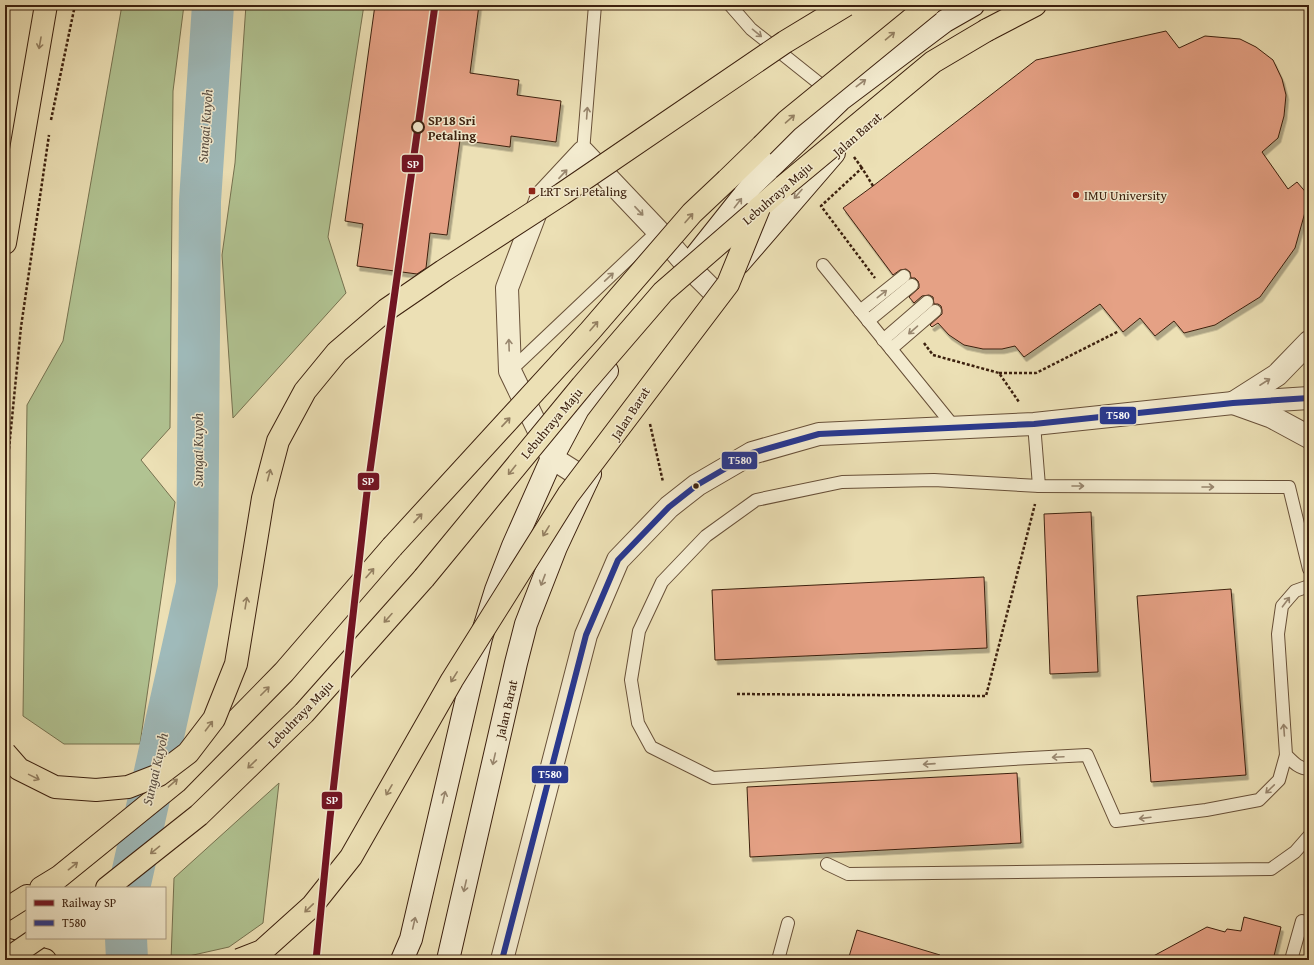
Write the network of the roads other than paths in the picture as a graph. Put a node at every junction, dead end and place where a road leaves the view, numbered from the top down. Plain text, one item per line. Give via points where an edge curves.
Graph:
1 (46, 5) edge
2 (595, 5) edge
3 (730, 5) edge
4 (846, 5) edge
5 (929, 5) edge
6 (973, 5) edge
7 (1035, 5) edge
8 (840, 100) junction
9 (584, 152) junction
10 (759, 208) junction
11 (658, 232) junction
12 (5, 243) edge
13 (823, 265) dead end
14 (688, 266) junction
15 (714, 292) junction
16 (927, 302) dead end
17 (860, 311) junction
18 (935, 311) dead end
19 (868, 321) junction
20 (883, 340) junction
21 (1309, 342) edge
22 (891, 349) junction
23 (510, 372) junction
24 (1309, 398) edge
25 (1233, 404) junction
26 (1034, 424) junction
27 (955, 428) junction
28 (1309, 437) edge
29 (552, 458) junction
30 (587, 480) junction
31 (1039, 486) junction
32 (1309, 569) edge
33 (1309, 586) edge
34 (5, 753) edge
35 (1286, 755) junction
36 (1309, 769) edge
37 (1309, 836) edge
38 (827, 864) dead end
39 (43, 887) edge
40 (108, 887) edge
41 (26, 897) edge
42 (5, 910) edge
43 (1302, 921) dead end
44 (788, 923) dead end
45 (37, 939) edge
46 (5, 949) edge
47 (6, 960) edge
48 (45, 960) edge
49 (239, 960) edge
50 (402, 960) edge
51 (448, 960) edge
52 (502, 960) edge
53 (778, 960) edge
54 (1291, 960) edge

1 -> 12 highway
9 -> 2 lane
3 -> 8 lane via 751,29
34 -> 4 highway, bridge via 19,769 55,787 96,790 128,787 159,775 188,753 214,719 236,664 263,498 278,440 305,391 337,352 386,310 442,271 562,194 785,42
39 -> 5 highway, bridge via 59,877 176,782 284,672 392,547 585,337 692,214 787,121
8 -> 6 main road via 945,21
7 - 10 highway, Lebuhraya Maju, bridge via 933,62
7 -> 15 main road, Jalan Barat via 978,36 838,148
14 -> 8 main road via 752,185
9 -> 11 main road
23 -> 9 main road via 507,288 542,196
10 -> 40 highway, Lebuhraya Maju, bridge via 663,292 424,578 304,713 199,815
10 -> 49 highway, bridge via 728,284 568,495 452,680 351,857 312,906 262,950
11 - 14 main road
23 -> 11 lane
13 - 17 lane
14 - 15 main road
14 - 29 main road via 578,409
15 - 30 main road, Jalan Barat via 643,393
16 - 20 lane
17 - 19 lane
17 -> 19 lane via 908,280
18 -> 22 lane
19 - 20 lane
20 - 22 lane
25 -> 21 main road via 1277,375
22 - 27 lane
23 - 29 main road
24 - 25 main road
25 - 26 main road
25 - 28 main road via 1272,417
26 - 27 main road
26 - 31 lane
27 - 52 main road via 818,434 752,453 698,485 669,508 618,560 586,635
29 - 30 main road
50 -> 29 main road via 411,939 481,638 513,546
30 -> 51 main road, Jalan Barat via 556,546 526,624
31 -> 32 lane via 1289,487
35 -> 31 lane via 1279,780 1259,800 1206,810 1116,821 1087,755 713,778 651,747 638,723 631,680 639,632 662,582 706,536 756,500 842,482 934,480
35 -> 33 lane via 1278,634 1282,606 1295,590
35 - 36 lane via 1295,764
37 - 38 lane via 1295,852 1271,869 848,874
41 - 42 highway
43 - 54 lane
44 - 53 lane
45 - 47 highway, bridge
46 - 48 highway

